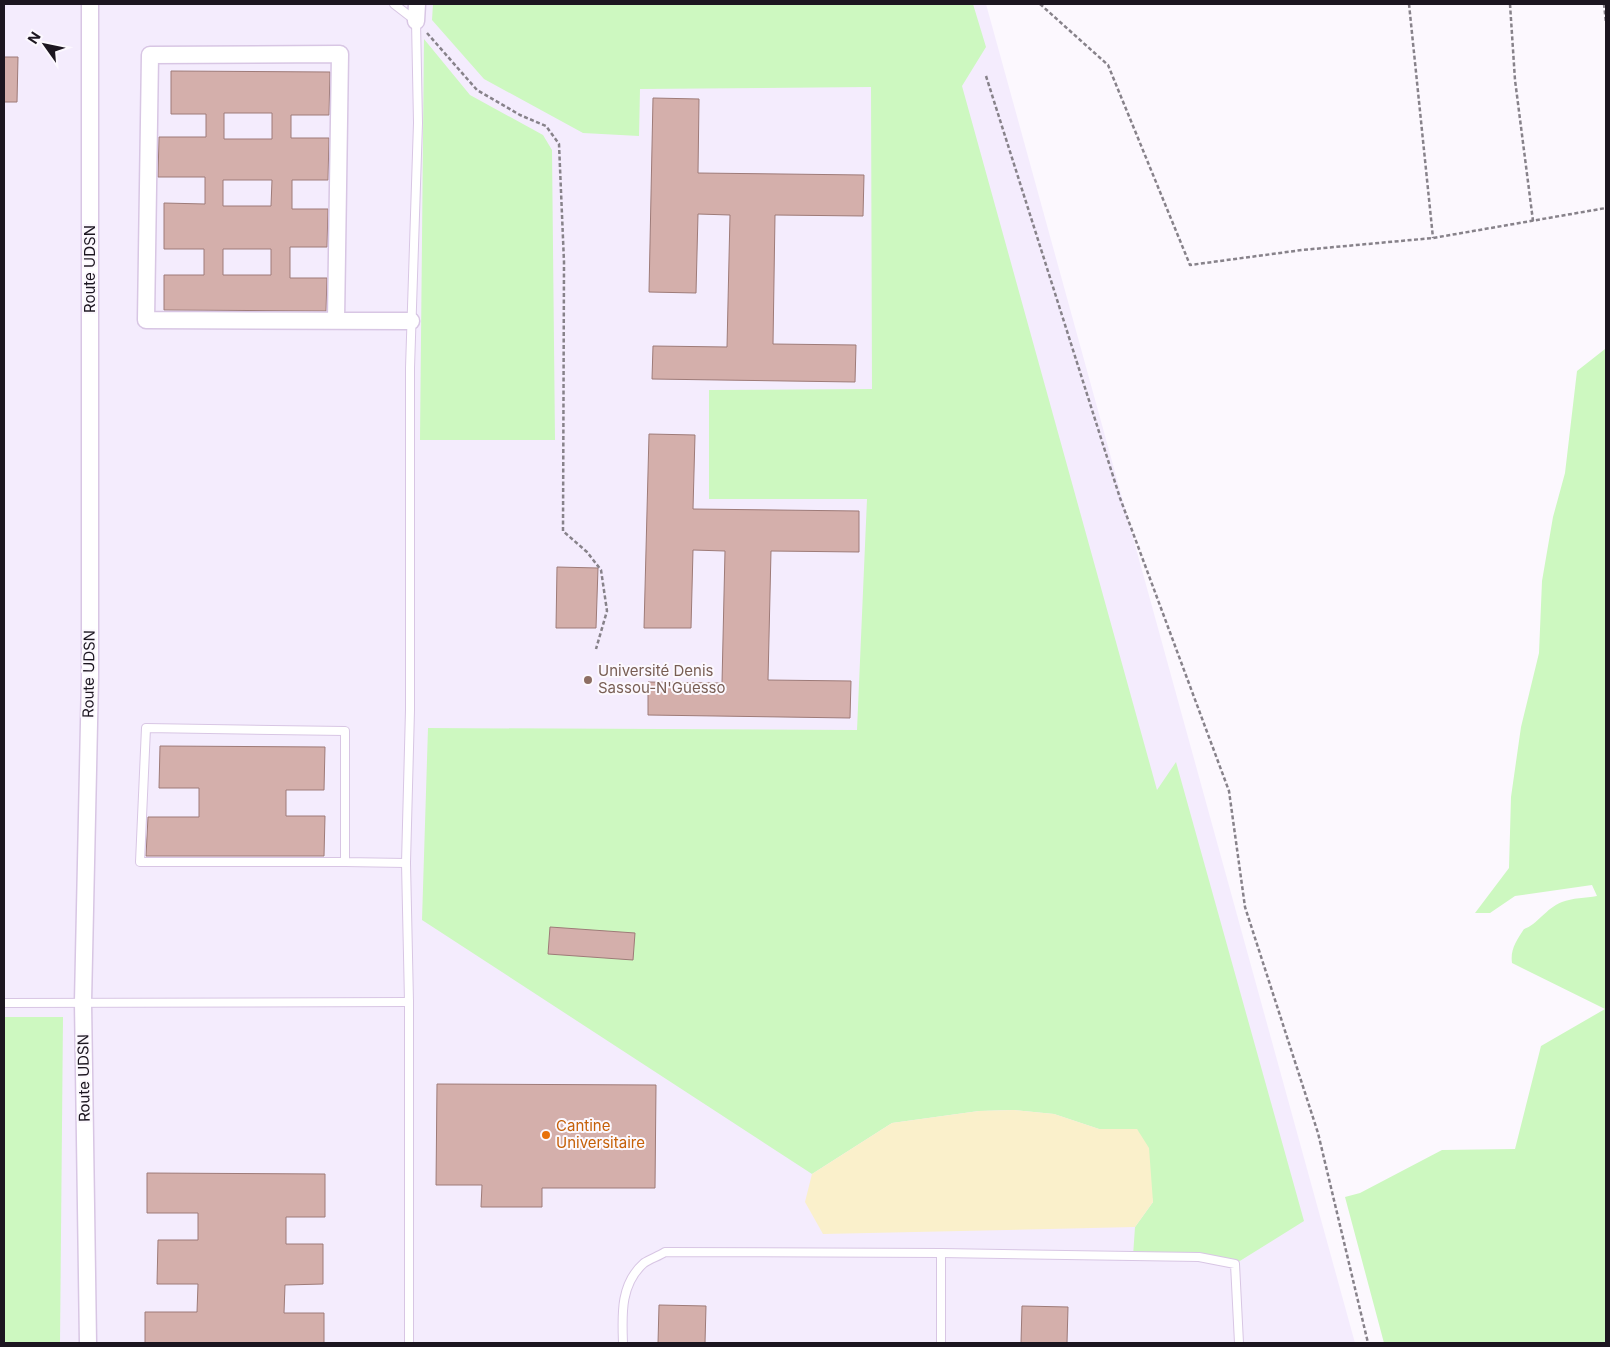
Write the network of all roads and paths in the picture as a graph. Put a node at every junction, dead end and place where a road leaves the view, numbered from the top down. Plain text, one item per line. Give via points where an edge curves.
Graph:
1 (90, 4) edge
2 (394, 4) edge
3 (417, 4) edge
4 (1040, 4) edge
5 (1409, 4) edge
6 (1510, 4) edge
7 (1604, 4) edge
8 (416, 21) junction
9 (1606, 23) edge
10 (986, 76) dead end
11 (1606, 208) edge
12 (1533, 221) junction
13 (1433, 238) junction
14 (336, 320) junction
15 (412, 321) junction
16 (596, 649) dead end
17 (345, 862) junction
18 (406, 863) junction
19 (83, 1002) junction
20 (409, 1002) junction
21 (4, 1003) edge
22 (941, 1253) junction
23 (88, 1343) edge
24 (409, 1343) edge
25 (623, 1343) edge
26 (941, 1343) edge
27 (1239, 1343) edge
28 (1368, 1343) edge

1 - 19 street, Route UDSN via 90,677
2 - 8 lane
3 - 8 street
4 - 13 path via 1108,65 1190,265 1302,250
5 - 13 path
6 - 12 path via 1515,80
7 - 9 path
8 - 15 lane via 418,123
8 - 16 path via 477,90 546,126 559,144 564,262 563,531 602,570 607,611
10 - 28 path via 1120,498 1229,791 1244,907 1318,1133
11 - 12 path
12 - 13 path
14 - 14 street via 340,54 150,55 146,320
14 - 15 street
15 - 18 lane
17 - 17 lane via 345,731 146,728 140,862
17 - 18 lane
18 - 20 lane
19 - 20 lane
19 - 21 lane
19 - 23 street, Route UDSN
20 - 24 lane
22 - 25 lane via 665,1252 644,1263 630,1281 624,1297
22 - 26 lane
22 - 27 lane via 1199,1258 1235,1264

